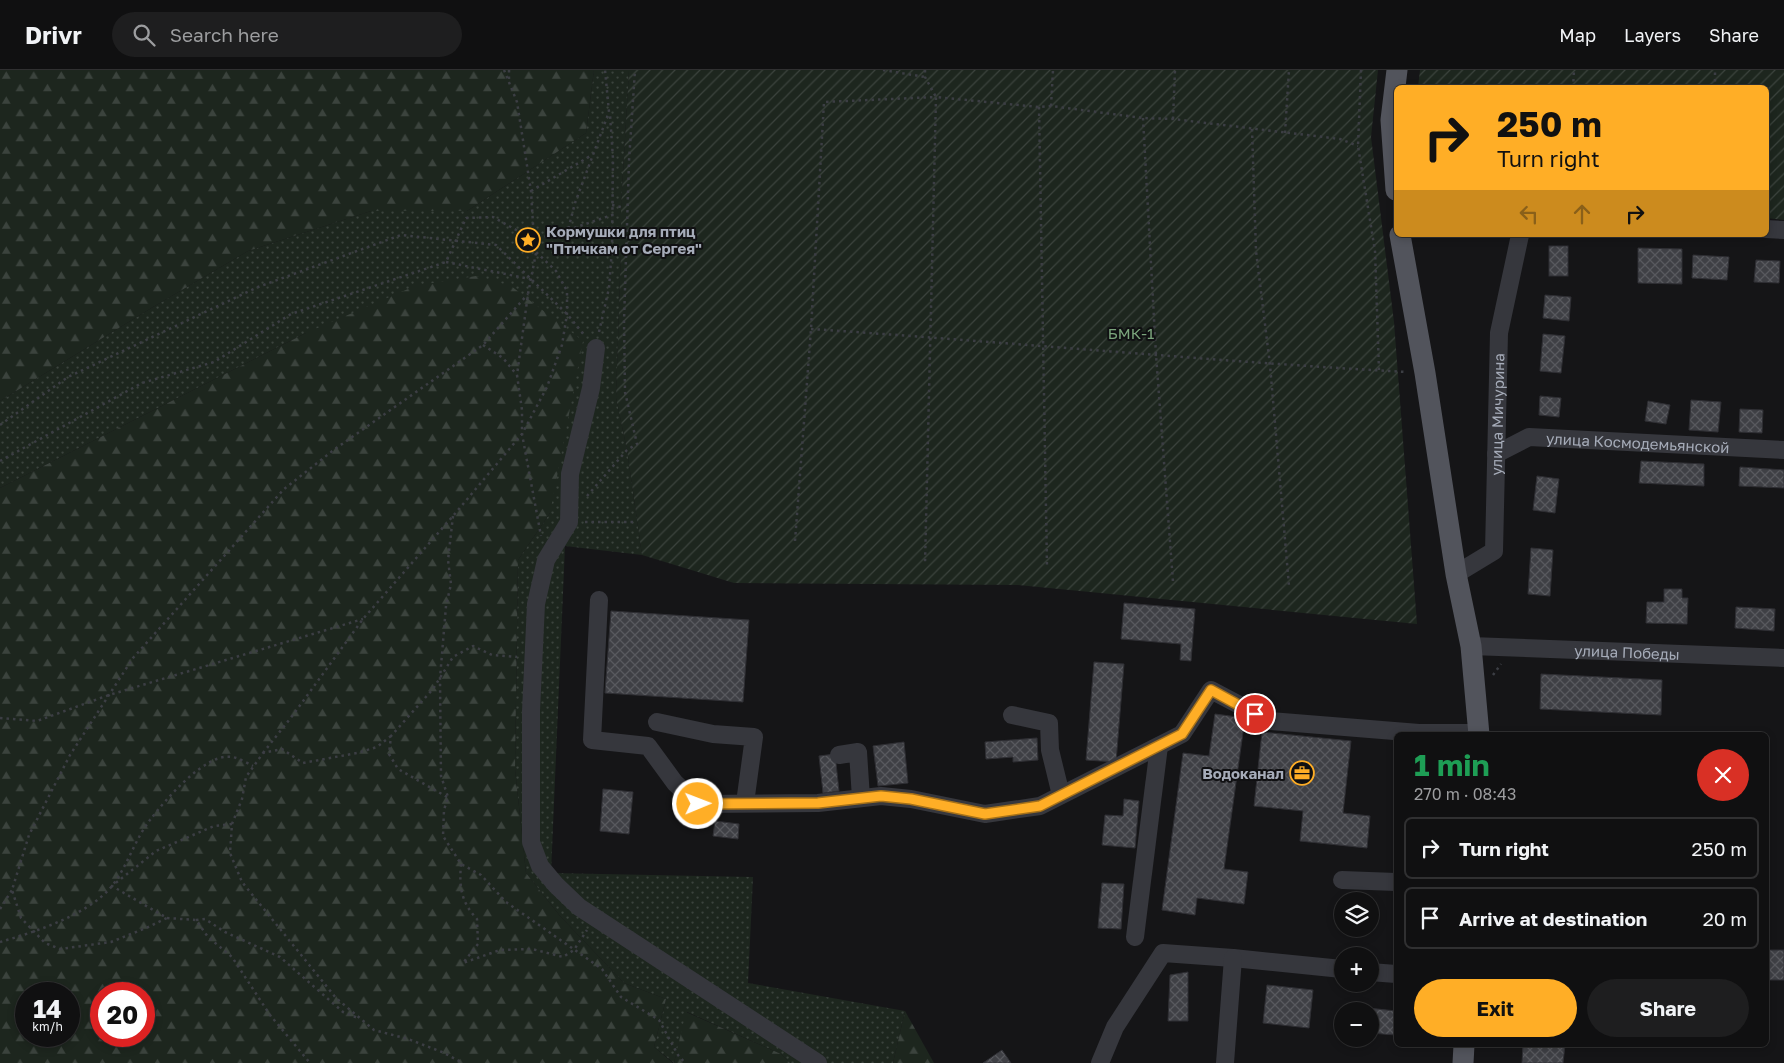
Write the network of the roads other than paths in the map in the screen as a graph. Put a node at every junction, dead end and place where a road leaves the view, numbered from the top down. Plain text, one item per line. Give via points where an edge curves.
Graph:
1 (1397, 70) edge
2 (1395, 85) edge
3 (1394, 95) edge
4 (1394, 162) edge
5 (1769, 229) edge
6 (1784, 230) edge
7 (1400, 237) edge
8 (1520, 237) edge
9 (596, 348) road end
10 (1784, 450) edge
11 (1496, 454) junction
12 (1456, 574) junction
13 (599, 600) dead end
14 (1471, 646) junction
15 (1784, 658) edge
16 (1012, 715) dead end
17 (657, 722) dead end
18 (1407, 732) edge
19 (1479, 732) edge
20 (1159, 746) junction
21 (838, 755) dead end
22 (1061, 795) junction
23 (861, 798) junction
24 (745, 803) junction
25 (1342, 880) dead end
26 (1394, 882) edge
27 (1135, 937) dead end
28 (1233, 958) junction
29 (1334, 968) edge
30 (1379, 973) edge
31 (1394, 974) edge
32 (1464, 1047) edge
33 (818, 1063) edge
34 (1100, 1063) edge
35 (1225, 1063) edge
36 (1463, 1063) edge

1 - 2 main road
3 - 4 main road via 1391,120
5 - 6 street
7 - 12 main road
8 - 11 street, улица Мичурина via 1500,333
9 - 33 street via 591,388 570,474 568,522 546,560 536,604 531,710 531,842 540,866 579,907
10 - 11 street, улица Космодемьянской via 1529,437
11 - 12 street, улица Мичурина via 1494,551
12 - 14 main road
13 - 24 street via 592,740 648,746 675,783 698,804
14 - 15 street, улица Победы
14 - 19 main road
16 - 22 street via 1049,723 1050,750
17 - 24 street via 712,734 754,737
18 - 20 street via 1270,721 1211,690 1182,734
20 - 22 street
20 - 27 street
21 - 23 street via 858,752
22 - 23 street via 1040,806 985,814 911,799
23 - 24 street via 818,803
25 - 26 street
28 - 29 street
28 - 34 street via 1163,953 1115,1027
28 - 35 street
30 - 31 street
32 - 36 main road

